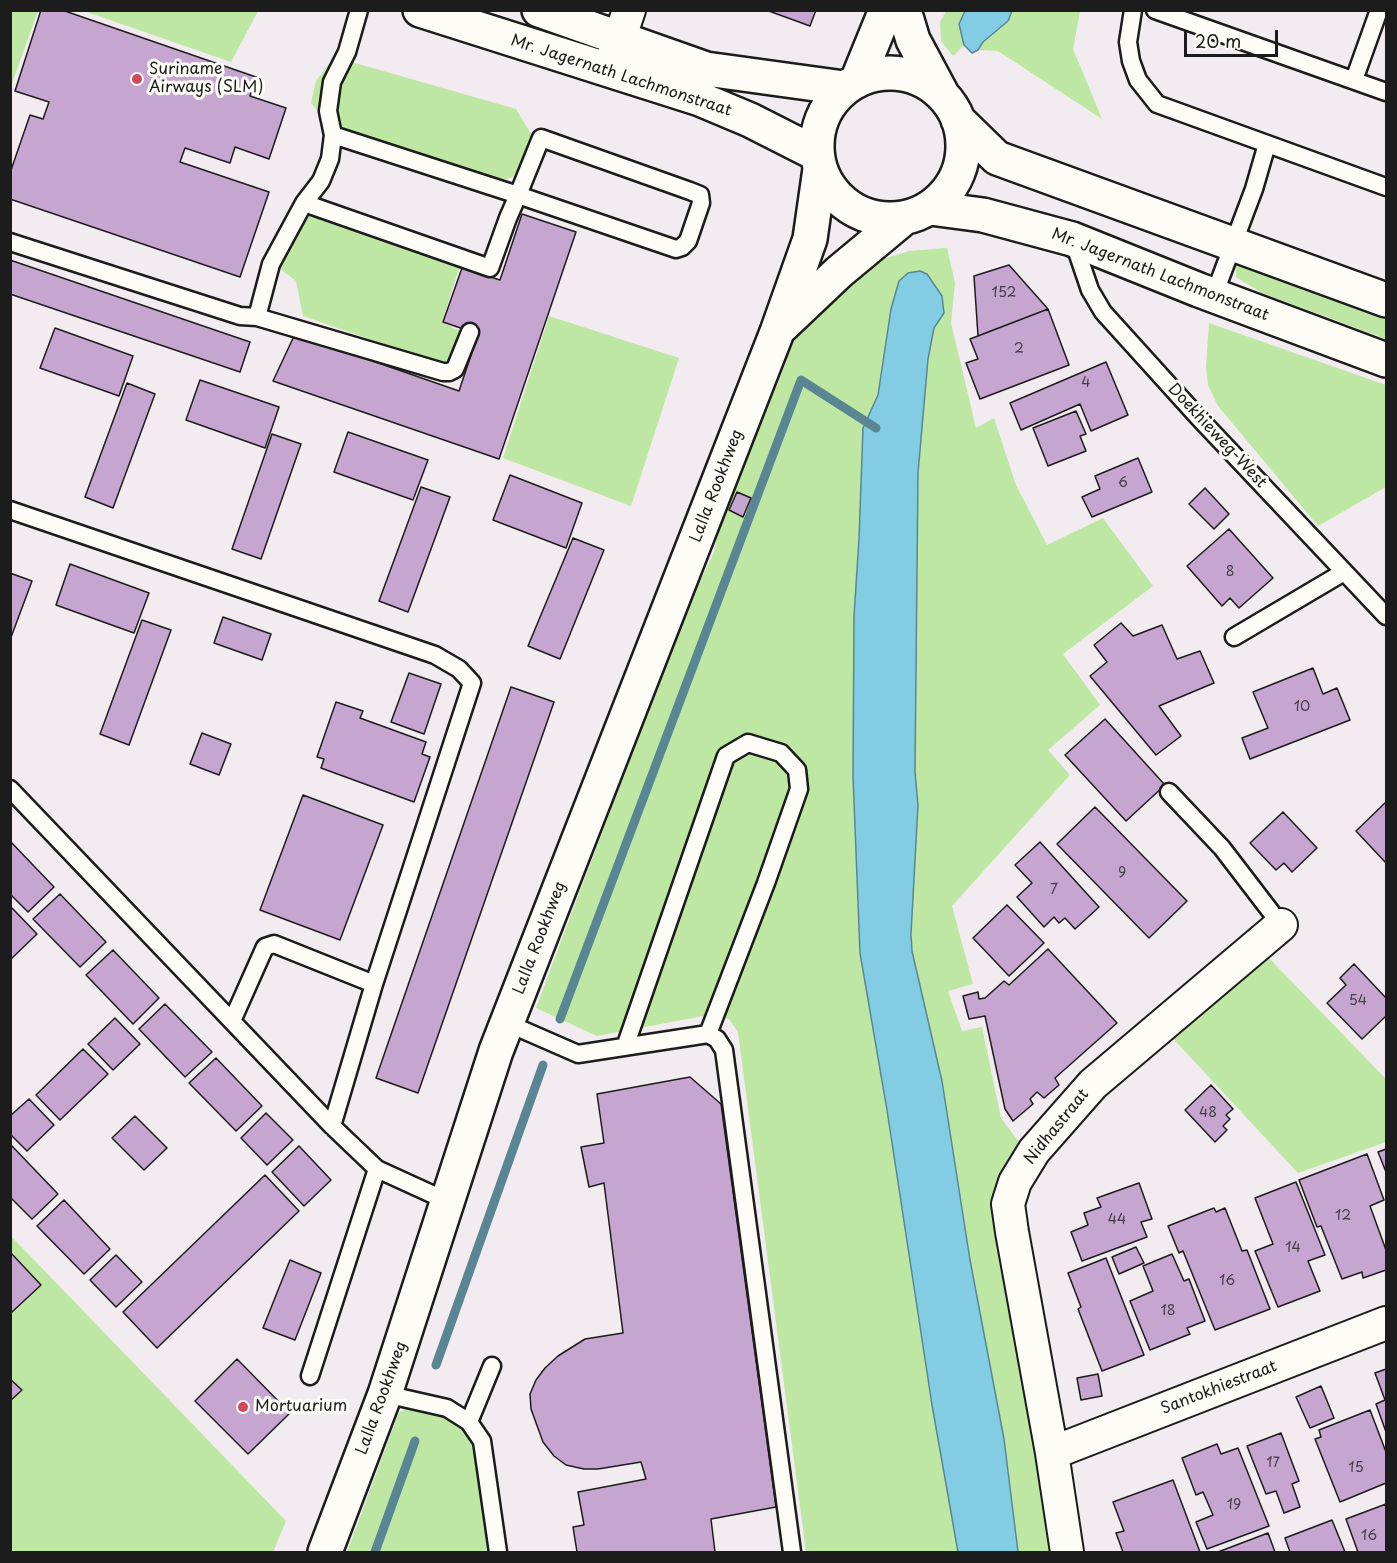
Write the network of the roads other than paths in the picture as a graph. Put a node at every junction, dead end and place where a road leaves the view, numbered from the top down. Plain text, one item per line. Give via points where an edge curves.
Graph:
1 (359, 10) edge
2 (420, 10) edge
3 (539, 10) edge
4 (886, 10) edge
5 (904, 10) edge
6 (1133, 10) edge
7 (1155, 10) edge
8 (1379, 10) edge
9 (623, 24) edge
10 (608, 72) junction
11 (1354, 80) junction
12 (850, 85) junction
13 (1386, 92) edge
14 (952, 109) junction
15 (333, 135) junction
16 (1267, 144) junction
17 (818, 161) junction
18 (1386, 187) edge
19 (518, 195) junction
20 (304, 203) junction
21 (917, 213) junction
22 (1072, 239) junction
23 (10, 242) edge
24 (1233, 242) junction
25 (1214, 295) junction
26 (1386, 300) edge
27 (257, 316) junction
28 (470, 332) dead end
29 (777, 332) junction
30 (1386, 360) edge
31 (10, 510) edge
32 (1344, 572) junction
33 (1386, 616) edge
34 (1234, 637) dead end
35 (10, 789) edge
36 (1169, 792) dead end
37 (1281, 925) joint
38 (374, 984) junction
39 (232, 1021) junction
40 (507, 1023) junction
41 (708, 1034) junction
42 (625, 1047) junction
43 (332, 1126) junction
44 (377, 1170) junction
45 (447, 1201) junction
46 (1386, 1323) edge
47 (492, 1365) dead end
48 (310, 1377) dead end
49 (385, 1394) junction
50 (468, 1422) junction
51 (1052, 1453) junction
52 (324, 1552) edge
53 (498, 1552) edge
54 (792, 1552) edge
55 (1067, 1552) edge

1 - 15 lane via 347,52 332,82 328,111
2 - 10 main road, Mr. Jagernath Lachmonstraat
3 - 9 main road, Mr. Jagernath Lachmonstraat
4 - 12 main road
5 - 14 main road via 913,40
6 - 16 lane via 1128,42 1131,61 1138,80 1157,104
7 - 11 lane
8 - 11 lane
9 - 10 street
9 - 12 main road, Mr. Jagernath Lachmonstraat via 706,69
10 - 17 main road, Mr. Jagernath Lachmonstraat via 700,99 750,120
11 - 13 lane
12 - 14 main road via 870,76 905,75 922,81
12 - 17 main road via 828,107 818,129
14 - 21 main road via 962,136 959,170 941,199
14 - 24 main road via 997,158
15 - 19 lane
15 - 20 lane via 330,159 321,181
16 - 18 lane
16 - 24 lane
17 - 21 main road via 826,183 853,210 890,219
17 - 29 main road, Lalla Rookhweg via 810,239
19 - 19 lane via 676,249 688,241 701,203 700,195 690,190 540,138
19 - 20 lane via 488,272
20 - 27 lane via 271,264
21 - 22 main road, Mr. Jagernath Lachmonstraat via 982,215
21 - 29 main road, Lalla Rookhweg via 839,272
22 - 25 main road, Mr. Jagernath Lachmonstraat
22 - 32 lane, Doekhieweg-West via 1090,290 1103,312
23 - 27 lane via 240,316
24 - 25 lane
24 - 26 main road
25 - 30 main road, Mr. Jagernath Lachmonstraat
27 - 28 lane via 443,372 455,369
29 - 40 main road, Lalla Rookhweg
31 - 38 lane via 435,655 459,669 472,683
32 - 33 lane, Doekhieweg-West
32 - 34 lane
35 - 39 lane
36 - 37 lane via 1222,848
37 - 51 street, Nidhastraat via 1093,1084 1034,1151 1015,1182 1008,1204
38 - 39 lane via 274,944 265,947
38 - 43 lane
39 - 43 lane
40 - 42 lane via 578,1054
40 - 45 main road, Lalla Rookhweg
41 - 42 lane
41 - 42 lane via 799,789 797,770 781,753 748,743 726,756
41 - 54 lane via 724,1050
43 - 44 lane
44 - 45 lane
44 - 48 lane
45 - 49 main road, Lalla Rookhweg
46 - 51 street, Santokhiestraat
47 - 50 lane
49 - 50 lane via 447,1408
49 - 52 main road, Lalla Rookhweg
50 - 53 lane via 482,1441
51 - 55 street, Nidhastraat

